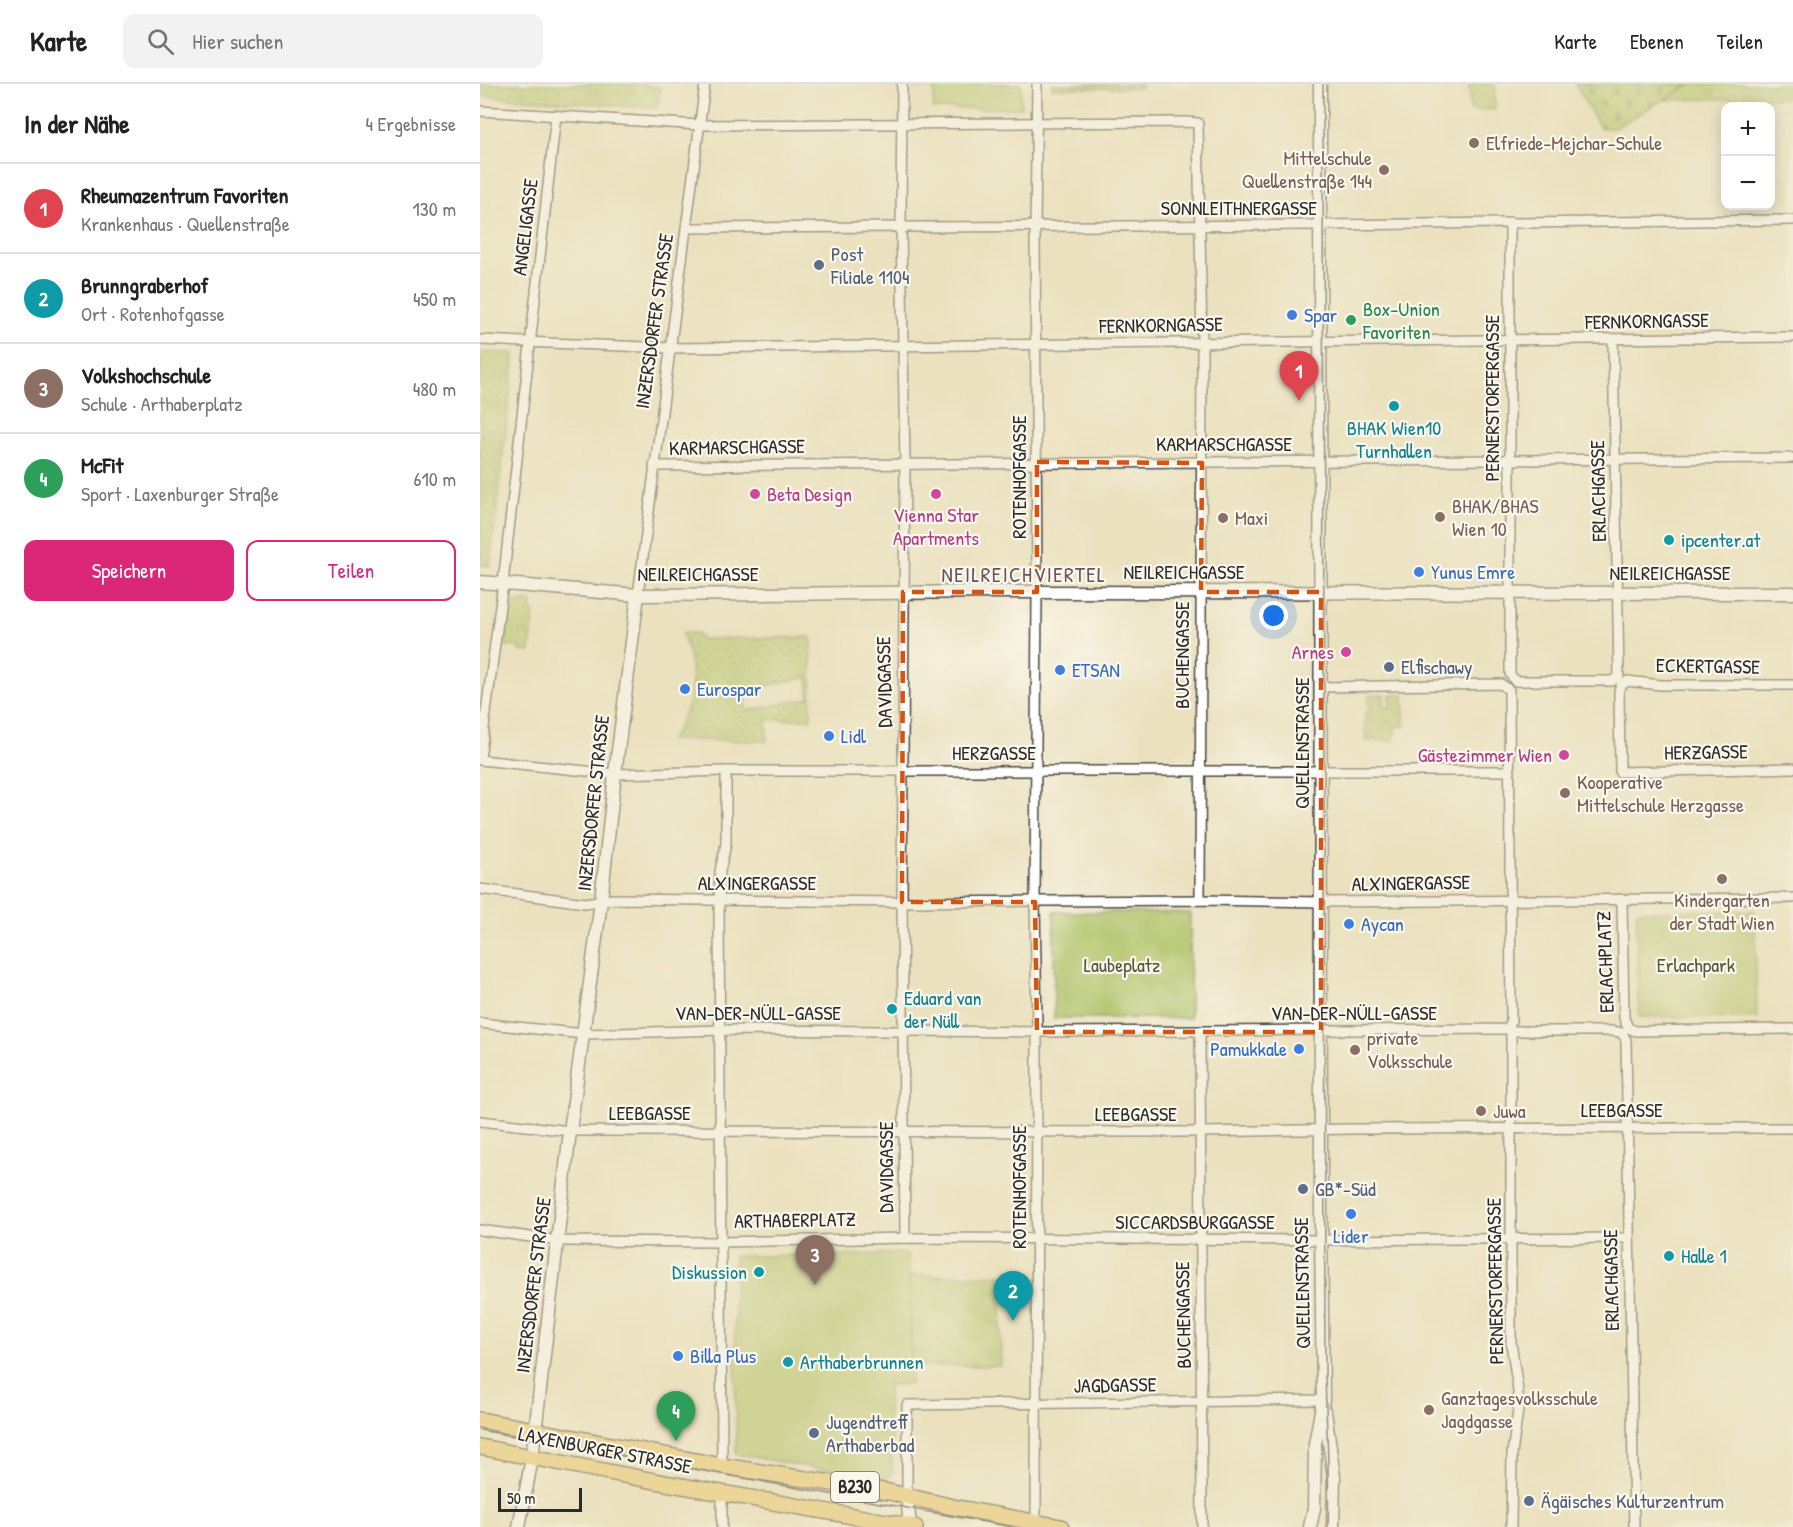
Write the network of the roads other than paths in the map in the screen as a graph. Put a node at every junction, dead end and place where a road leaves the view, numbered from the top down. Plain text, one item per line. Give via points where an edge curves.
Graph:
1 (705, 84) edge
2 (902, 84) edge
3 (1037, 84) edge
4 (1320, 84) edge
5 (480, 111) edge
6 (556, 115) junction
7 (1037, 123) junction
8 (700, 125) junction
9 (902, 125) junction
10 (1793, 220) edge
11 (1510, 222) junction
12 (1200, 225) junction
13 (1320, 225) junction
14 (901, 227) junction
15 (1035, 227) junction
16 (686, 228) junction
17 (1793, 337) edge
18 (1613, 339) junction
19 (480, 340) edge
20 (1510, 340) junction
21 (1320, 341) junction
22 (529, 343) junction
23 (1202, 343) junction
24 (1036, 344) junction
25 (904, 346) junction
26 (670, 348) junction
27 (1793, 458) edge
28 (1616, 459) junction
29 (1510, 461) junction
30 (1037, 462) junction
31 (1320, 462) junction
32 (1202, 463) junction
33 (905, 464) junction
34 (654, 466) junction
35 (480, 582) edge
36 (503, 583) junction
37 (903, 592) junction
38 (1037, 592) junction
39 (1201, 592) junction
40 (1321, 592) junction
41 (1509, 592) junction
42 (1618, 592) junction
43 (1793, 593) edge
44 (638, 595) junction
45 (1620, 680) junction
46 (1510, 683) junction
47 (1793, 685) edge
48 (1322, 687) junction
49 (480, 759) edge
50 (1793, 768) edge
51 (1321, 770) junction
52 (726, 771) junction
53 (904, 771) junction
54 (1036, 771) junction
55 (1510, 771) junction
56 (1200, 772) junction
57 (1620, 772) joint
58 (615, 774) junction
59 (480, 889) edge
60 (1793, 898) edge
61 (1622, 899) junction
62 (1200, 900) junction
63 (1510, 900) junction
64 (601, 901) junction
65 (719, 901) junction
66 (902, 902) junction
67 (1035, 902) junction
68 (1321, 902) junction
69 (480, 1023) edge
70 (1793, 1029) edge
71 (721, 1030) junction
72 (903, 1030) junction
73 (1200, 1031) junction
74 (1510, 1031) junction
75 (1037, 1032) junction
76 (1321, 1032) junction
77 (1622, 1033) joint
78 (584, 1035) junction
79 (480, 1121) edge
80 (1512, 1128) junction
81 (1627, 1128) junction
82 (1793, 1128) edge
83 (1321, 1130) junction
84 (570, 1131) junction
85 (720, 1131) junction
86 (906, 1131) junction
87 (1036, 1132) junction
88 (1202, 1132) junction
89 (480, 1230) edge
90 (905, 1238) junction
91 (1628, 1238) junction
92 (1037, 1240) junction
93 (1201, 1240) junction
94 (1321, 1240) junction
95 (1510, 1240) junction
96 (559, 1241) junction
97 (720, 1242) junction
98 (1323, 1401) junction
99 (1202, 1402) junction
100 (1037, 1403) junction
101 (480, 1420) edge
102 (534, 1431) junction
103 (480, 1447) edge
104 (532, 1458) junction
105 (722, 1466) junction
106 (722, 1493) junction
107 (907, 1496) junction
108 (1036, 1523) junction
109 (519, 1527) edge
110 (722, 1527) edge
111 (910, 1527) edge
112 (915, 1527) edge
113 (1061, 1527) edge
114 (1202, 1527) edge
115 (1310, 1527) edge
116 (1333, 1527) edge
117 (1511, 1527) edge
118 (1634, 1527) edge

1 - 8 street, INZERSDORFER STRASSE
2 - 9 street, DAVIDGASSE
3 - 7 street, ROTENHOFGASSE
4 - 13 street, QUELLENSTRASSE
5 - 6 street
6 - 8 street
6 - 22 street, ANGELIGASSE
7 - 9 street
7 - 12 street, BUCHENGASSE via 1198,123
7 - 15 street, ROTENHOFGASSE
8 - 9 street
8 - 16 street, INZERSDORFER STRASSE
9 - 14 street, DAVIDGASSE
10 - 11 street, SONNLEITHNERGASSE
11 - 13 street, SONNLEITHNERGASSE
11 - 20 street, PERNERSTORFERGASSE
12 - 13 street, SONNLEITHNERGASSE
12 - 15 street, SONNLEITHNERGASSE
12 - 23 street, BUCHENGASSE
13 - 21 street, QUELLENSTRASSE
14 - 15 street, SONNLEITHNERGASSE
14 - 16 street, SONNLEITHNERGASSE
14 - 25 street, DAVIDGASSE
15 - 24 street, ROTENHOFGASSE
16 - 26 street, INZERSDORFER STRASSE
17 - 18 street, FERNKORNGASSE
18 - 20 street, FERNKORNGASSE
18 - 28 street, ERLACHGASSE
19 - 22 street, FERNKORNGASSE
20 - 21 street, FERNKORNGASSE
20 - 29 street, PERNERSTORFERGASSE
21 - 23 street, FERNKORNGASSE
21 - 31 street, QUELLENSTRASSE
22 - 26 street, FERNKORNGASSE
22 - 36 street, ANGELIGASSE
23 - 24 street, FERNKORNGASSE
23 - 32 street, BUCHENGASSE
24 - 25 street, FERNKORNGASSE
24 - 30 street, ROTENHOFGASSE
25 - 26 street, FERNKORNGASSE
25 - 33 street, DAVIDGASSE
26 - 34 street, INZERSDORFER STRASSE
27 - 28 street, KARMARSCHGASSE
28 - 29 street, KARMARSCHGASSE
28 - 42 street, ERLACHGASSE
29 - 31 street, KARMARSCHGASSE
29 - 41 street, PERNERSTORFERGASSE
30 - 32 street, KARMARSCHGASSE
30 - 33 street, KARMARSCHGASSE
30 - 38 street, ROTENHOFGASSE
31 - 32 street, KARMARSCHGASSE
31 - 40 street, QUELLENSTRASSE
32 - 39 street, BUCHENGASSE
33 - 34 street, KARMARSCHGASSE
33 - 37 street, DAVIDGASSE
34 - 44 street, INZERSDORFER STRASSE
35 - 36 street, NEILREICHGASSE
36 - 44 street, NEILREICHGASSE
36 - 49 street
37 - 38 street, NEILREICHGASSE
37 - 44 street, NEILREICHGASSE
37 - 53 street, DAVIDGASSE
38 - 39 street, NEILREICHGASSE
38 - 54 street, ROTENHOFGASSE
39 - 40 street, NEILREICHGASSE
39 - 56 street, BUCHENGASSE
40 - 41 street, NEILREICHGASSE
40 - 48 street, QUELLENSTRASSE
41 - 42 street, NEILREICHGASSE
41 - 46 street, PERNERSTORFERGASSE
42 - 43 street, NEILREICHGASSE
42 - 45 street, ERLACHGASSE
44 - 58 street, INZERSDORFER STRASSE
45 - 46 street, ECKERTGASSE
45 - 47 street, ECKERTGASSE via 1660,685
45 - 57 street, ERLACHGASSE
46 - 48 street, ECKERTGASSE
46 - 55 street, PERNERSTORFERGASSE
48 - 51 street, QUELLENSTRASSE
49 - 58 street, HERZGASSE
50 - 57 street, HERZGASSE
51 - 55 street, HERZGASSE
51 - 56 street, HERZGASSE
51 - 68 street, QUELLENSTRASSE
52 - 53 street, HERZGASSE
52 - 58 street, HERZGASSE
52 - 65 street via 726,844
53 - 54 street, HERZGASSE
53 - 66 street, DAVIDGASSE
54 - 56 street, HERZGASSE
54 - 67 street, ROTENHOFGASSE
55 - 63 street, PERNERSTORFERGASSE
56 - 62 street, BUCHENGASSE
58 - 64 street, INZERSDORFER STRASSE
59 - 64 street, ALXINGERGASSE via 585,903
60 - 61 street, ERLACHPLATZ
61 - 63 street, ALXINGERGASSE
61 - 70 street, ERLACHPLATZ via 1624,1018 1628,1028
62 - 67 street
62 - 68 street, ALXINGERGASSE
63 - 68 street, ALXINGERGASSE
63 - 74 street, PERNERSTORFERGASSE
64 - 65 street, ALXINGERGASSE
64 - 78 street, INZERSDORFER STRASSE
65 - 66 street, ALXINGERGASSE
65 - 71 street
66 - 67 street, ALXINGERGASSE
66 - 72 street, DAVIDGASSE
67 - 75 street
68 - 76 street, QUELLENSTRASSE
69 - 78 street, VAN-DER-NÜLL-GASSE
71 - 72 street, VAN-DER-NÜLL-GASSE
71 - 78 street, VAN-DER-NÜLL-GASSE
71 - 85 street
72 - 75 street, VAN-DER-NÜLL-GASSE
72 - 86 street, DAVIDGASSE
73 - 75 street
73 - 76 street, VAN-DER-NÜLL-GASSE
73 - 88 street, BUCHENGASSE
74 - 76 street, VAN-DER-NÜLL-GASSE
74 - 77 street, VAN-DER-NÜLL-GASSE
74 - 80 street, PERNERSTORFERGASSE
75 - 87 street, ROTENHOFGASSE
76 - 83 street, QUELLENSTRASSE
77 - 81 street, ERLACHGASSE via 1626,1040
78 - 84 street, INZERSDORFER STRASSE
79 - 84 street, LEEBGASSE
80 - 81 street, LEEBGASSE
80 - 83 street, LEEBGASSE
80 - 95 street, PERNERSTORFERGASSE
81 - 82 street, LEEBGASSE
81 - 91 street, ERLACHGASSE
83 - 88 street, LEEBGASSE
83 - 94 street, QUELLENSTRASSE
84 - 85 street, LEEBGASSE
84 - 96 street, INZERSDORFER STRASSE
85 - 86 street, LEEBGASSE
85 - 97 street
86 - 87 street, LEEBGASSE
86 - 90 street, DAVIDGASSE
87 - 88 street, LEEBGASSE
87 - 92 street, ROTENHOFGASSE
88 - 93 street, BUCHENGASSE
89 - 96 street
90 - 92 street, SICCARDSBURGGASSE
90 - 97 street, ARTHABERPLATZ
91 - 95 street, SICCARDSBURGGASSE
91 - 118 street, ERLACHGASSE
92 - 93 street, SICCARDSBURGGASSE
92 - 100 street, ROTENHOFGASSE
93 - 94 street, SICCARDSBURGGASSE
93 - 99 street, BUCHENGASSE
94 - 95 street, SICCARDSBURGGASSE
94 - 98 street, QUELLENSTRASSE
95 - 117 street, PERNERSTORFERGASSE via 1511,1342 1518,1391
96 - 97 street
96 - 102 street, INZERSDORFER STRASSE
97 - 105 street, ARTHABERPLATZ
98 - 99 street, JAGDGASSE
98 - 115 street, QUELLENSTRASSE via 1315,1444
98 - 116 street, QUELLENSTRASSE via 1334,1476
99 - 100 street, JAGDGASSE
99 - 114 street, BUCHENGASSE
100 - 107 street, JAGDGASSE via 907,1405
100 - 108 street, ROTENHOFGASSE
101 - 102 main road, LAXENBURGER STRASSE / B230
102 - 104 street, INZERSDORFER STRASSE
102 - 105 main road, LAXENBURGER STRASSE / B230
103 - 104 main road, LAXENBURGER STRASSE / B230
104 - 106 main road, LAXENBURGER STRASSE / B230
104 - 109 street, INZERSDORFER STRASSE
105 - 107 main road, B230
106 - 110 street
106 - 111 main road, B230
107 - 108 main road, B230
107 - 111 street
108 - 113 main road, B230
111 - 112 main road, B230

